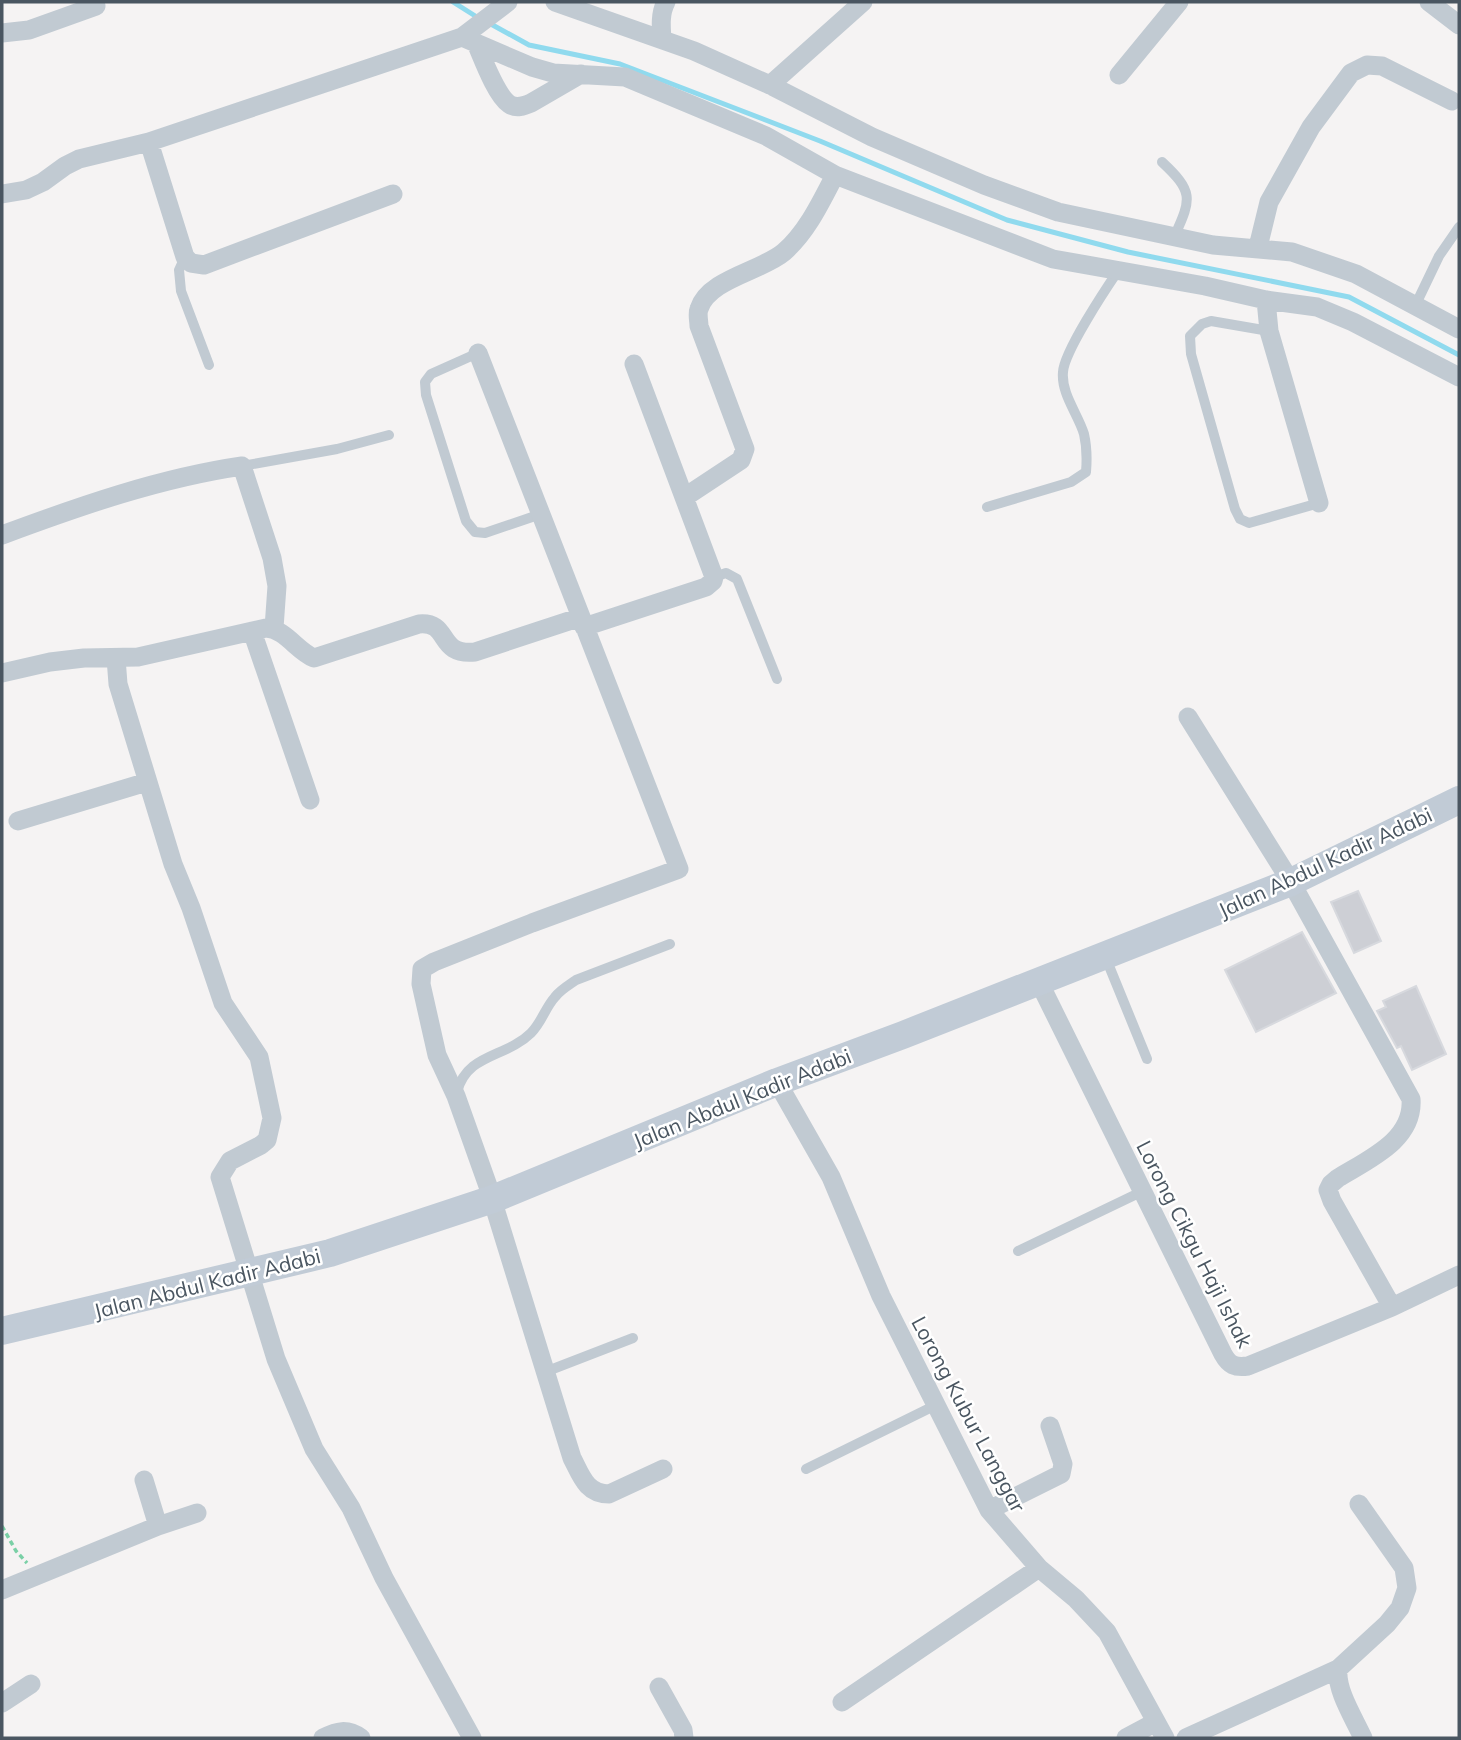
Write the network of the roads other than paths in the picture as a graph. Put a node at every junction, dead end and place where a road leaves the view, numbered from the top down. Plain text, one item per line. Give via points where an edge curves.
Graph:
1 (508, 2) edge
2 (555, 2) edge
3 (666, 2) edge
4 (863, 2) edge
5 (1179, 2) edge
6 (1429, 2) edge
7 (96, 6) dead end
8 (1459, 25) edge
9 (2, 33) edge
10 (470, 36) junction
11 (662, 39) junction
12 (582, 74) junction
13 (1119, 75) dead end
14 (770, 85) junction
15 (1452, 101) dead end
16 (149, 142) junction
17 (1162, 162) dead end
18 (835, 175) junction
19 (2, 194) edge
20 (393, 194) dead end
21 (1459, 227) edge
22 (1175, 236) junction
23 (1258, 247) junction
24 (185, 257) junction
25 (1118, 270) junction
26 (1266, 300) junction
27 (1416, 304) junction
28 (1459, 328) edge
29 (1269, 331) junction
30 (478, 353) joint
31 (634, 364) dead end
32 (209, 365) dead end
33 (1459, 377) edge
34 (389, 435) dead end
35 (242, 466) junction
36 (685, 497) junction
37 (1319, 503) joint
38 (987, 506) dead end
39 (541, 514) junction
40 (2, 535) edge
41 (714, 577) junction
42 (583, 622) junction
43 (274, 628) junction
44 (253, 631) junction
45 (116, 658) junction
46 (2, 673) edge
47 (777, 679) dead end
48 (1188, 717) dead end
49 (147, 782) junction
50 (310, 800) dead end
51 (1459, 800) edge
52 (18, 821) dead end
53 (1291, 882) junction
54 (670, 944) dead end
55 (1105, 956) junction
56 (1039, 982) junction
57 (1147, 1059) dead end
58 (777, 1082) junction
59 (456, 1096) junction
60 (1141, 1192) junction
61 (493, 1199) junction
62 (1018, 1251) dead end
63 (248, 1273) junction
64 (1459, 1275) edge
65 (1392, 1307) junction
66 (2, 1331) edge
67 (633, 1338) dead end
68 (544, 1373) junction
69 (936, 1405) junction
70 (1050, 1426) dead end
71 (663, 1469) dead end
72 (806, 1469) dead end
73 (144, 1480) dead end
74 (1359, 1504) dead end
75 (989, 1510) junction
76 (197, 1513) dead end
77 (158, 1526) junction
78 (1039, 1568) junction
79 (2, 1590) edge
80 (1338, 1669) junction
81 (31, 1684) dead end
82 (660, 1687) dead end
83 (842, 1702) dead end
84 (2, 1703) edge
85 (1160, 1730) edge
86 (323, 1738) edge
87 (361, 1738) edge
88 (472, 1738) edge
89 (684, 1738) edge
90 (1126, 1738) edge
91 (1186, 1738) edge
92 (1363, 1738) edge

1 - 10 street
2 - 11 street
3 - 11 street
4 - 14 street
5 - 13 street
6 - 8 street
7 - 9 street via 29,30
10 - 12 street via 532,67
10 - 12 street via 498,89 513,106 523,107
10 - 16 street
11 - 14 street
12 - 18 street via 625,77 766,136
14 - 22 street via 872,137 984,185 1058,212
15 - 23 street via 1382,66 1367,65 1351,73 1311,127 1269,202
16 - 19 street via 79,159 26,190
16 - 24 street
17 - 22 lane via 1188,194
18 - 25 street via 1053,259
18 - 36 street via 816,211 783,253 724,283 698,310 699,326 745,449 741,460
20 - 24 street via 204,265
21 - 27 lane
22 - 23 street via 1213,245
23 - 27 street via 1292,252 1356,274
24 - 32 lane via 179,270 181,291
25 - 26 street
25 - 38 lane via 1063,369 1066,391 1084,434 1086,472 1071,482
26 - 29 street
26 - 33 street via 1317,307
27 - 28 street
29 - 37 street
29 - 37 lane via 1211,321 1202,324 1189,344 1194,367 1240,520 1249,523
30 - 39 street
30 - 39 lane via 431,374 425,382 466,520 475,532 485,533
31 - 36 street
34 - 35 lane
35 - 40 street via 121,494
35 - 43 street via 272,558 277,586
36 - 41 street
39 - 42 street
41 - 42 street via 706,587
41 - 47 lane via 726,573 737,579
42 - 43 street via 460,653 438,629 429,623 419,624 314,659
42 - 59 street via 678,869 422,969 421,984 437,1055
43 - 44 street
44 - 45 street
44 - 50 street
45 - 46 street via 50,662
45 - 49 street via 118,684
48 - 53 street
49 - 52 street
49 - 63 street via 223,1003 259,1057 272,1118 267,1139 230,1161 220,1177
51 - 53 main road, Jalan Abdul Kadir Adabi
53 - 55 main road, Jalan Abdul Kadir Adabi
53 - 65 street via 1411,1099 1412,1114 1404,1130 1328,1190
54 - 59 lane via 576,980 555,996 530,1034 464,1074
55 - 56 main road, Jalan Abdul Kadir Adabi
55 - 57 lane
56 - 58 main road, Jalan Abdul Kadir Adabi
56 - 60 street, Lorong Cikgu Haji Ishak
58 - 61 main road, Jalan Abdul Kadir Adabi
58 - 69 street, Lorong Kubur Langgar via 831,1177 881,1296
59 - 61 street
60 - 62 lane
60 - 65 street, Lorong Cikgu Haji Ishak via 1223,1354 1238,1368
61 - 63 main road, Jalan Abdul Kadir Adabi via 330,1253
61 - 68 street
63 - 66 main road, Jalan Abdul Kadir Adabi
63 - 88 street via 276,1359 314,1449 351,1508
64 - 65 street
67 - 68 lane
68 - 71 street via 572,1458 587,1487 609,1494
69 - 72 lane
69 - 75 street, Lorong Kubur Langgar
70 - 75 street via 1063,1464 1061,1474
73 - 77 street
74 - 80 street via 1404,1568 1407,1588 1400,1608 1387,1624
75 - 78 street, Lorong Kubur Langgar
76 - 77 street
77 - 79 street
78 - 83 street
78 - 85 street, Lorong Kubur Langgar via 1107,1632
80 - 91 street
80 - 92 street
81 - 84 street
82 - 89 street
85 - 90 street
86 - 87 street via 347,1731

